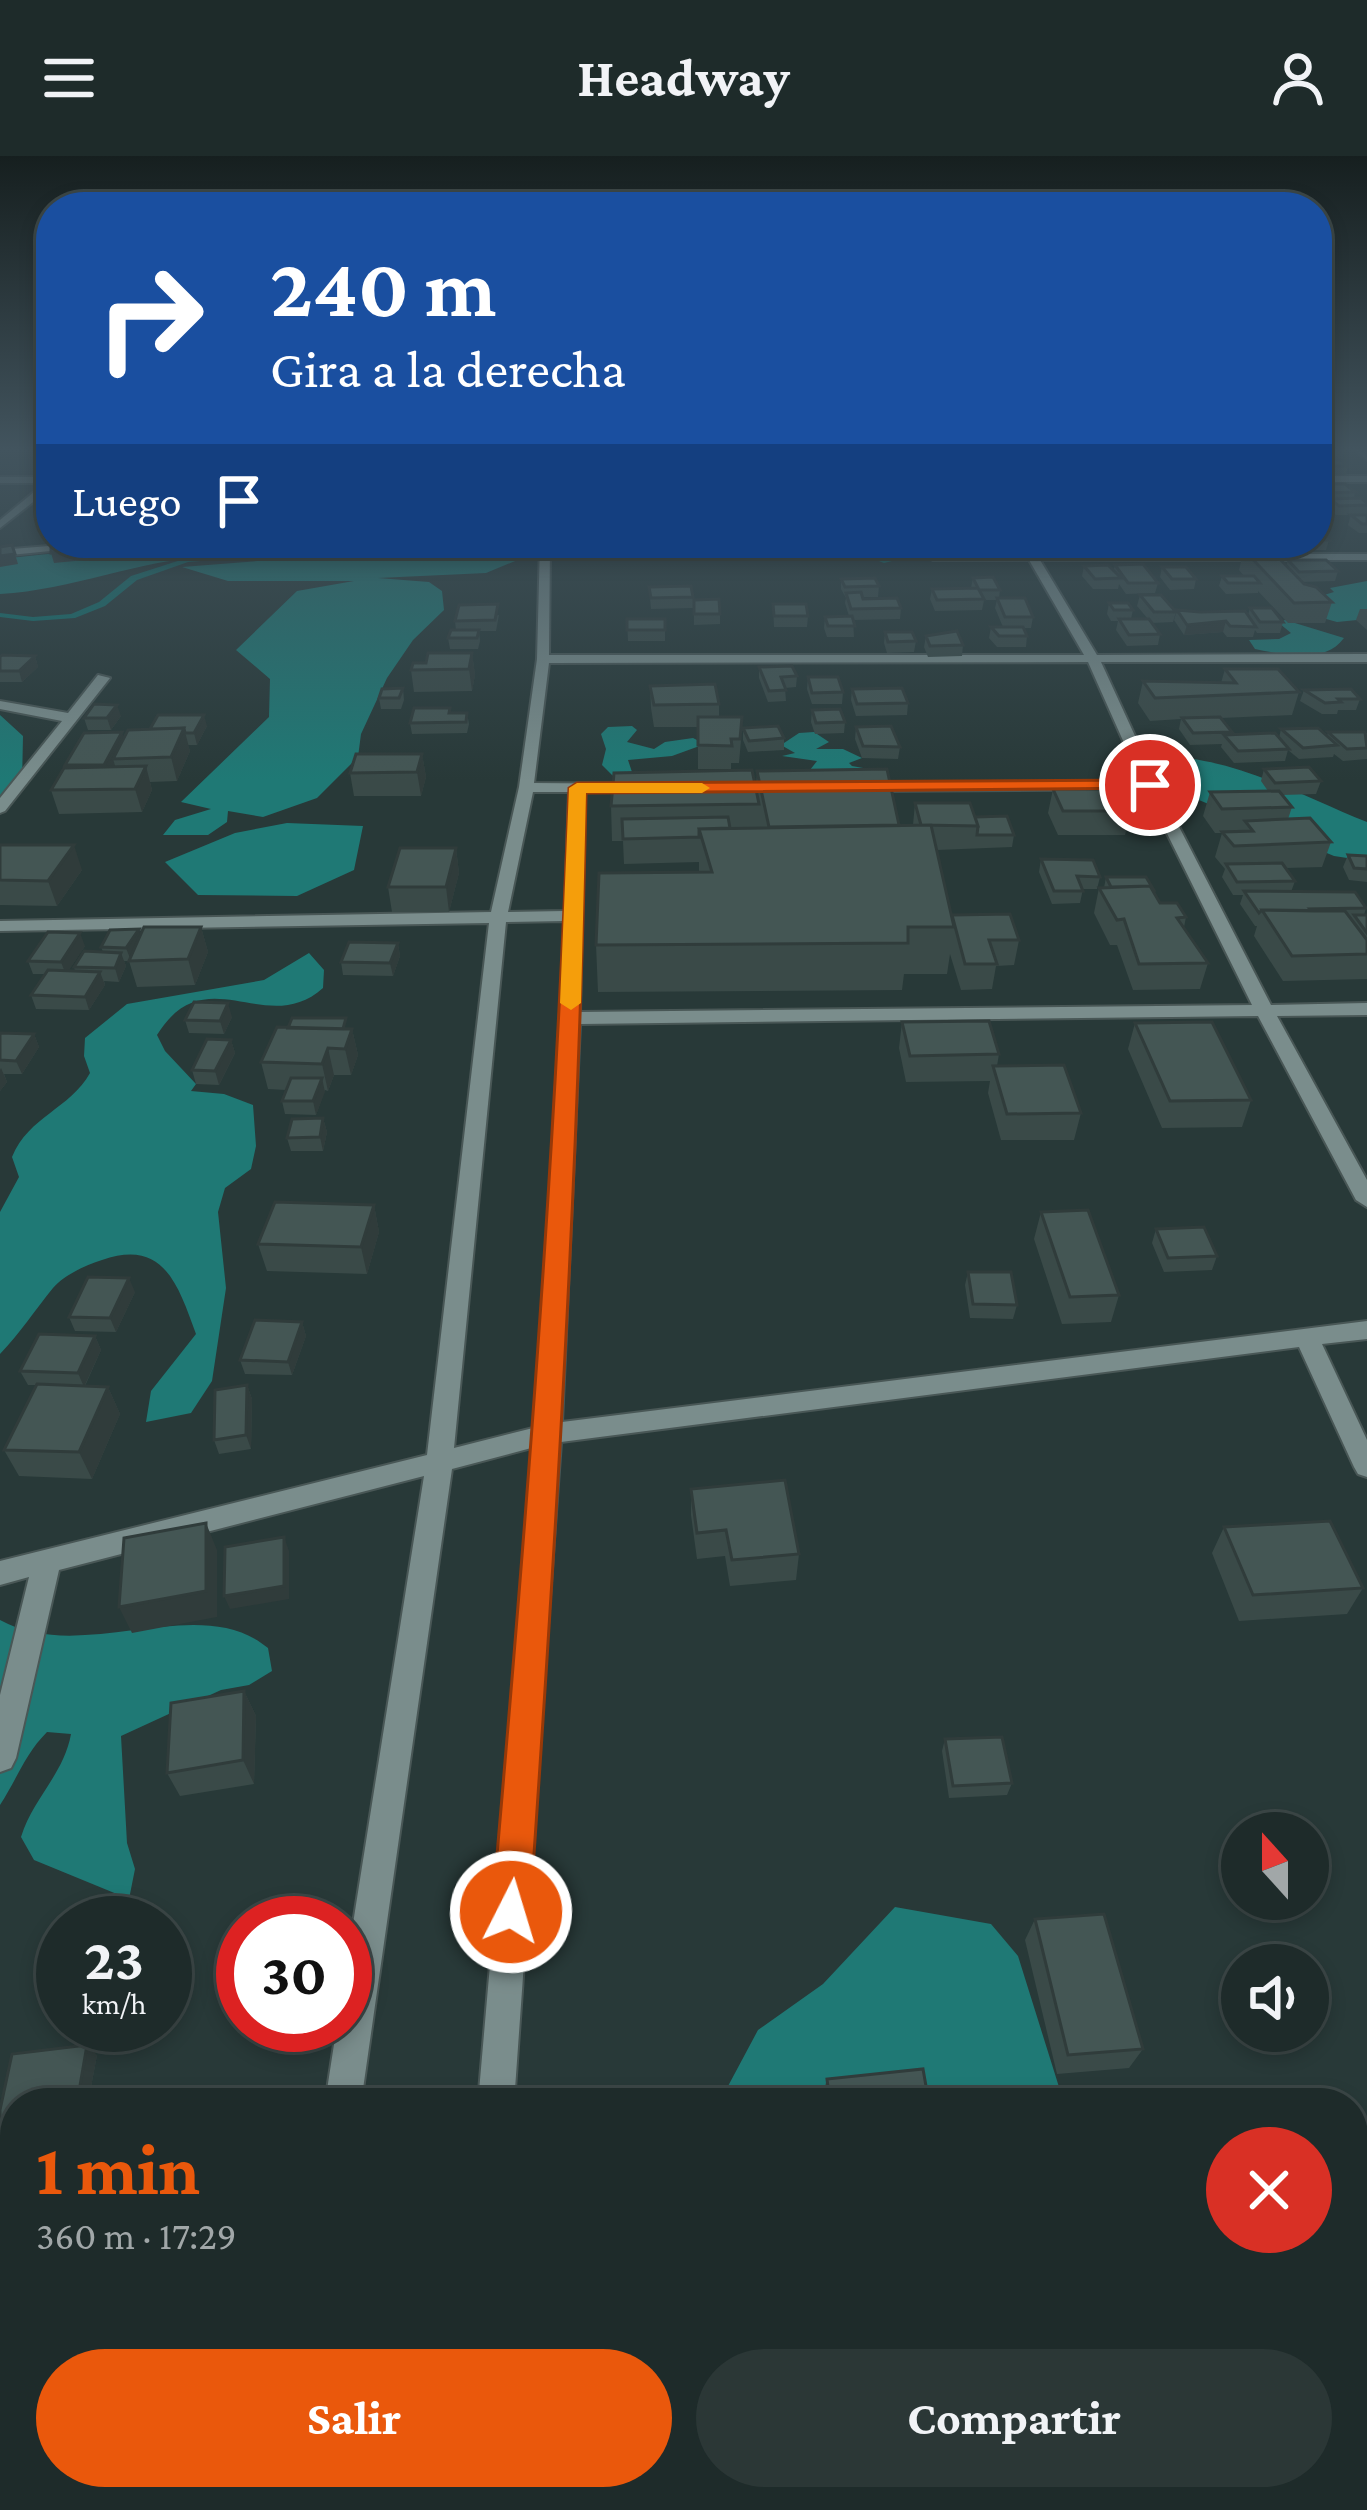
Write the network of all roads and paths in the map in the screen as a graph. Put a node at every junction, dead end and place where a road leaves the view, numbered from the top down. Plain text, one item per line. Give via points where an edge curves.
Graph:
1 (545, 560) edge
2 (1034, 560) edge
3 (1093, 658) junction
4 (1367, 658) edge
5 (543, 659) junction
6 (103, 678) dead end
7 (0, 705) edge
8 (70, 718) junction
9 (1150, 785) junction
10 (526, 787) junction
11 (840, 787) edge
12 (577, 788) junction
13 (673, 788) edge
14 (0, 808) edge
15 (572, 916) junction
16 (498, 919) junction
17 (0, 926) edge
18 (1263, 1009) junction
19 (1367, 1009) edge
20 (571, 1018) junction
21 (1367, 1200) edge
22 (1367, 1330) edge
23 (1306, 1337) junction
24 (549, 1434) junction
25 (439, 1465) junction
26 (1367, 1467) edge
27 (46, 1564) junction
28 (0, 1574) edge
29 (0, 1758) edge
30 (345, 2088) edge
31 (497, 2088) edge

1 - 5 street
2 - 3 street via 1069,606
3 - 4 street
3 - 5 street
3 - 9 street
5 - 10 street
6 - 8 street
7 - 8 street
8 - 14 street
9 - 11 street
9 - 18 street
10 - 12 street
10 - 16 street
12 - 13 street
12 - 15 street
15 - 16 street
15 - 20 street
16 - 17 street
16 - 25 street
18 - 19 street
18 - 20 street
18 - 21 street
20 - 24 street
22 - 23 street
23 - 24 street
23 - 26 street
24 - 25 street
24 - 31 street
25 - 27 street
25 - 30 street
27 - 28 street
27 - 29 street

